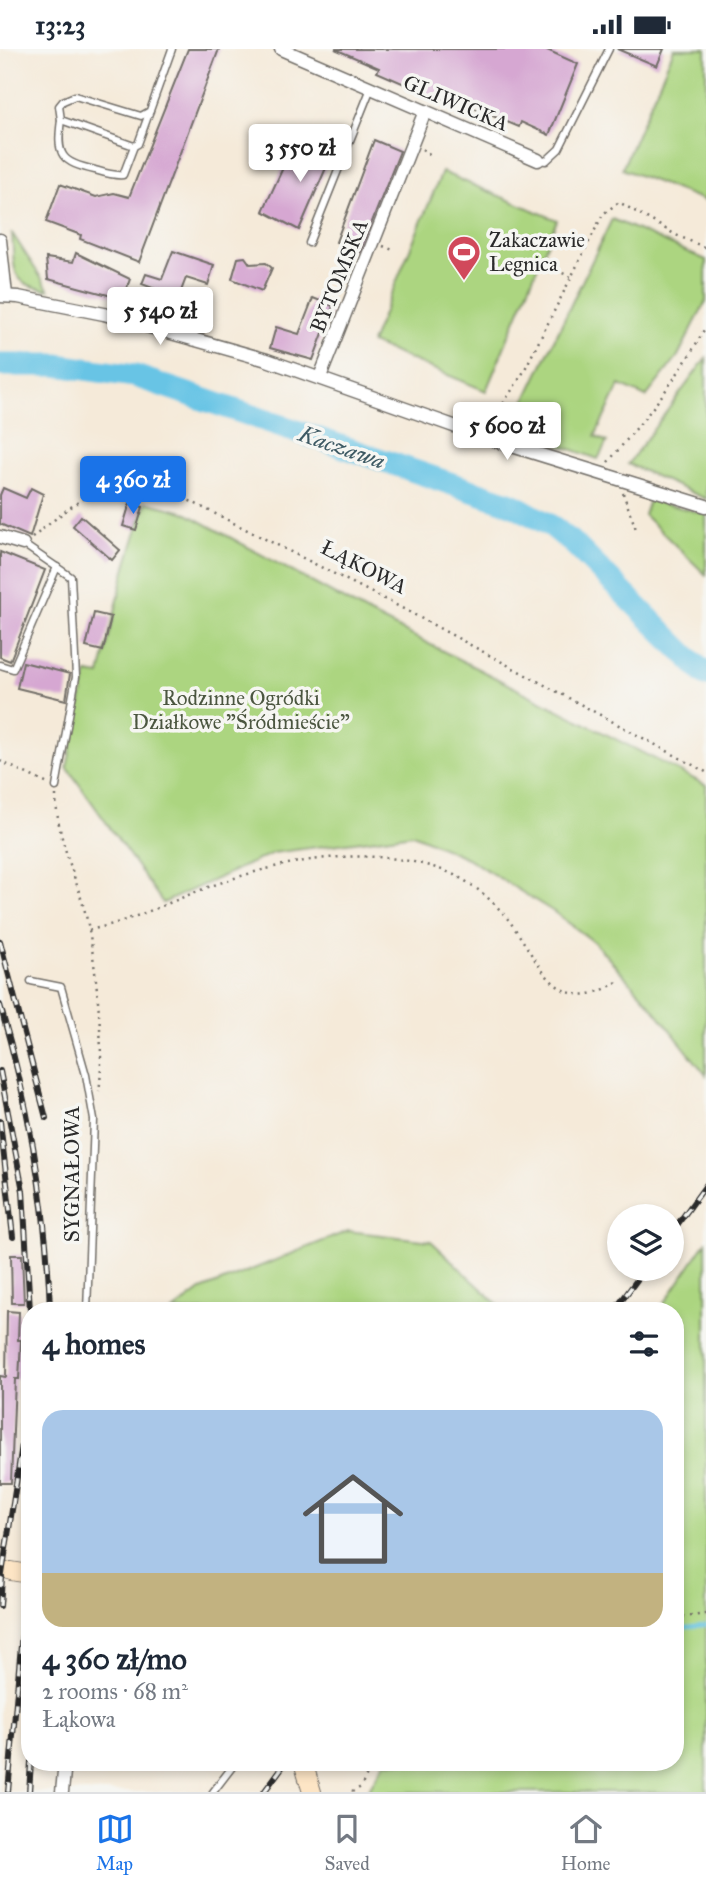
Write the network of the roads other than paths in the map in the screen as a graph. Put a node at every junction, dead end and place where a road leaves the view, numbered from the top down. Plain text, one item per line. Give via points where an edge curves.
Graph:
1 (172, 49) edge
2 (281, 49) edge
3 (609, 49) edge
4 (371, 88) junction
5 (150, 111) junction
6 (425, 111) junction
7 (61, 120) junction
8 (134, 146) junction
9 (538, 160) joint
10 (0, 240) edge
11 (309, 243) dead end
12 (1, 256) edge
13 (3, 296) edge
14 (320, 377) junction
15 (706, 506) edge
16 (0, 537) edge
17 (23, 544) joint
18 (57, 566) junction
19 (0, 665) edge
20 (56, 787) road end
21 (31, 981) dead end
22 (87, 1302) edge
23 (64, 1771) edge
24 (229, 1771) edge
25 (306, 1771) edge
26 (62, 1792) edge
27 (213, 1792) edge
28 (312, 1792) edge

1 - 5 lane
2 - 4 street, GLIWICKA
3 - 9 lane via 559,149 546,160
4 - 6 street, GLIWICKA
4 - 11 lane
5 - 7 lane via 141,116 75,96 59,106
5 - 8 lane
6 - 9 street, GLIWICKA
6 - 14 street, BYTOMSKA
7 - 8 lane
7 - 8 lane via 59,151 74,166 123,175
10 - 12 street
12 - 13 street
13 - 14 street via 121,319
14 - 15 street via 482,436
16 - 17 street
17 - 18 lane
18 - 19 lane via 13,670
18 - 20 lane via 71,577 76,677
21 - 22 lane, SYGNAŁOWA via 61,987 94,1120
23 - 26 street
24 - 27 lane
25 - 28 street

